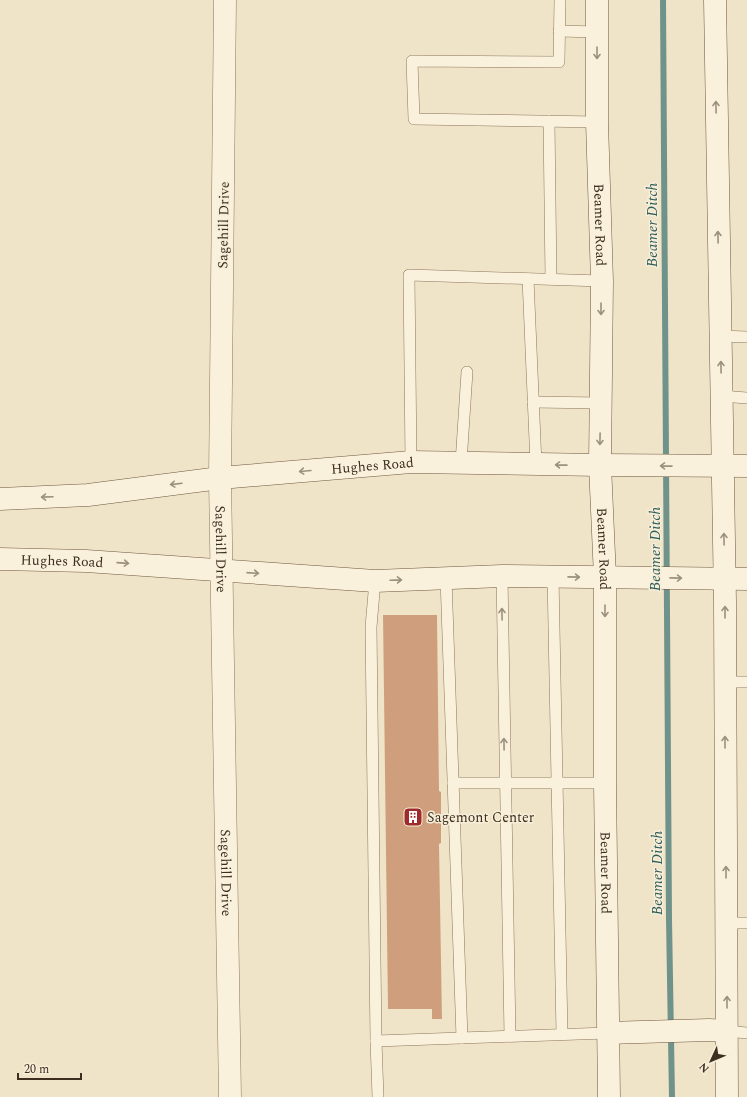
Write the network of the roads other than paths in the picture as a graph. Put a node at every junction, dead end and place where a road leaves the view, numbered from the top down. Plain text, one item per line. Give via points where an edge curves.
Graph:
1 (225, 0) edge
2 (560, 0) edge
3 (597, 0) edge
4 (715, 0) edge
5 (559, 31) junction
6 (597, 32) junction
7 (549, 121) junction
8 (597, 122) junction
9 (528, 279) junction
10 (551, 279) junction
11 (602, 281) junction
12 (720, 336) junction
13 (747, 337) edge
14 (467, 372) dead end
15 (721, 396) junction
16 (747, 398) edge
17 (533, 402) junction
18 (600, 403) junction
19 (411, 462) junction
20 (461, 463) junction
21 (536, 464) junction
22 (610, 465) junction
23 (714, 466) junction
24 (747, 466) edge
25 (220, 478) junction
26 (0, 499) edge
27 (0, 559) edge
28 (222, 571) junction
29 (502, 576) junction
30 (553, 576) junction
31 (614, 577) junction
32 (446, 578) junction
33 (714, 578) junction
34 (747, 578) edge
35 (375, 581) junction
36 (725, 682) junction
37 (747, 682) edge
38 (453, 783) junction
39 (505, 783) junction
40 (605, 783) junction
41 (557, 784) junction
42 (737, 923) edge
43 (727, 1031) edge
44 (607, 1033) junction
45 (562, 1034) junction
46 (510, 1036) junction
47 (462, 1038) junction
48 (376, 1041) junction
49 (230, 1097) edge
50 (378, 1097) edge
51 (608, 1097) edge
52 (727, 1097) edge

1 - 25 main road, Sagehill Drive
2 - 5 lane
3 - 6 main road, Beamer Road
12 -> 4 main road
5 - 6 lane
5 - 7 lane via 559,62 412,61 414,119
6 -> 8 main road, Beamer Road
7 - 8 lane
7 - 10 lane
8 - 11 main road, Beamer Road
9 - 10 lane
9 - 17 lane
9 - 19 lane via 409,275
10 - 11 lane
11 -> 18 main road, Beamer Road
12 - 13 lane
15 -> 12 main road
14 - 20 lane
15 - 16 lane
15 - 23 main road
17 - 18 lane
17 - 21 lane
18 -> 22 main road, Beamer Road
19 - 20 main road, Hughes Road
19 -> 25 main road, Hughes Road
20 - 21 main road, Hughes Road
22 -> 21 main road, Hughes Road
23 -> 22 main road, Hughes Road
22 - 31 main road, Beamer Road
23 - 24 main road, Hughes Road
33 -> 23 main road
25 -> 26 main road, Hughes Road via 88,495
25 - 28 main road, Sagehill Drive
27 -> 28 main road, Hughes Road via 86,561
28 -> 35 main road, Hughes Road
28 - 49 main road, Sagehill Drive
29 - 30 main road, Hughes Road
29 - 32 main road, Hughes Road
39 -> 29 lane
30 -> 31 main road, Hughes Road
30 - 41 lane
31 -> 33 main road, Hughes Road
31 -> 40 main road, Beamer Road
35 -> 32 main road, Hughes Road
32 - 38 lane
33 - 34 main road, Hughes Road
36 -> 33 main road
35 - 48 lane via 371,627
36 - 37 lane
42 -> 36 main road
38 - 39 lane
38 - 47 lane
39 - 41 lane
39 - 46 lane
40 - 41 lane
40 - 44 main road, Beamer Road
41 - 45 lane
43 -> 42 main road
43 - 44 main road
43 - 52 main road
44 - 45 lane
44 - 51 main road, Beamer Road
45 - 46 lane
46 - 47 lane
47 - 48 lane
48 - 50 lane

